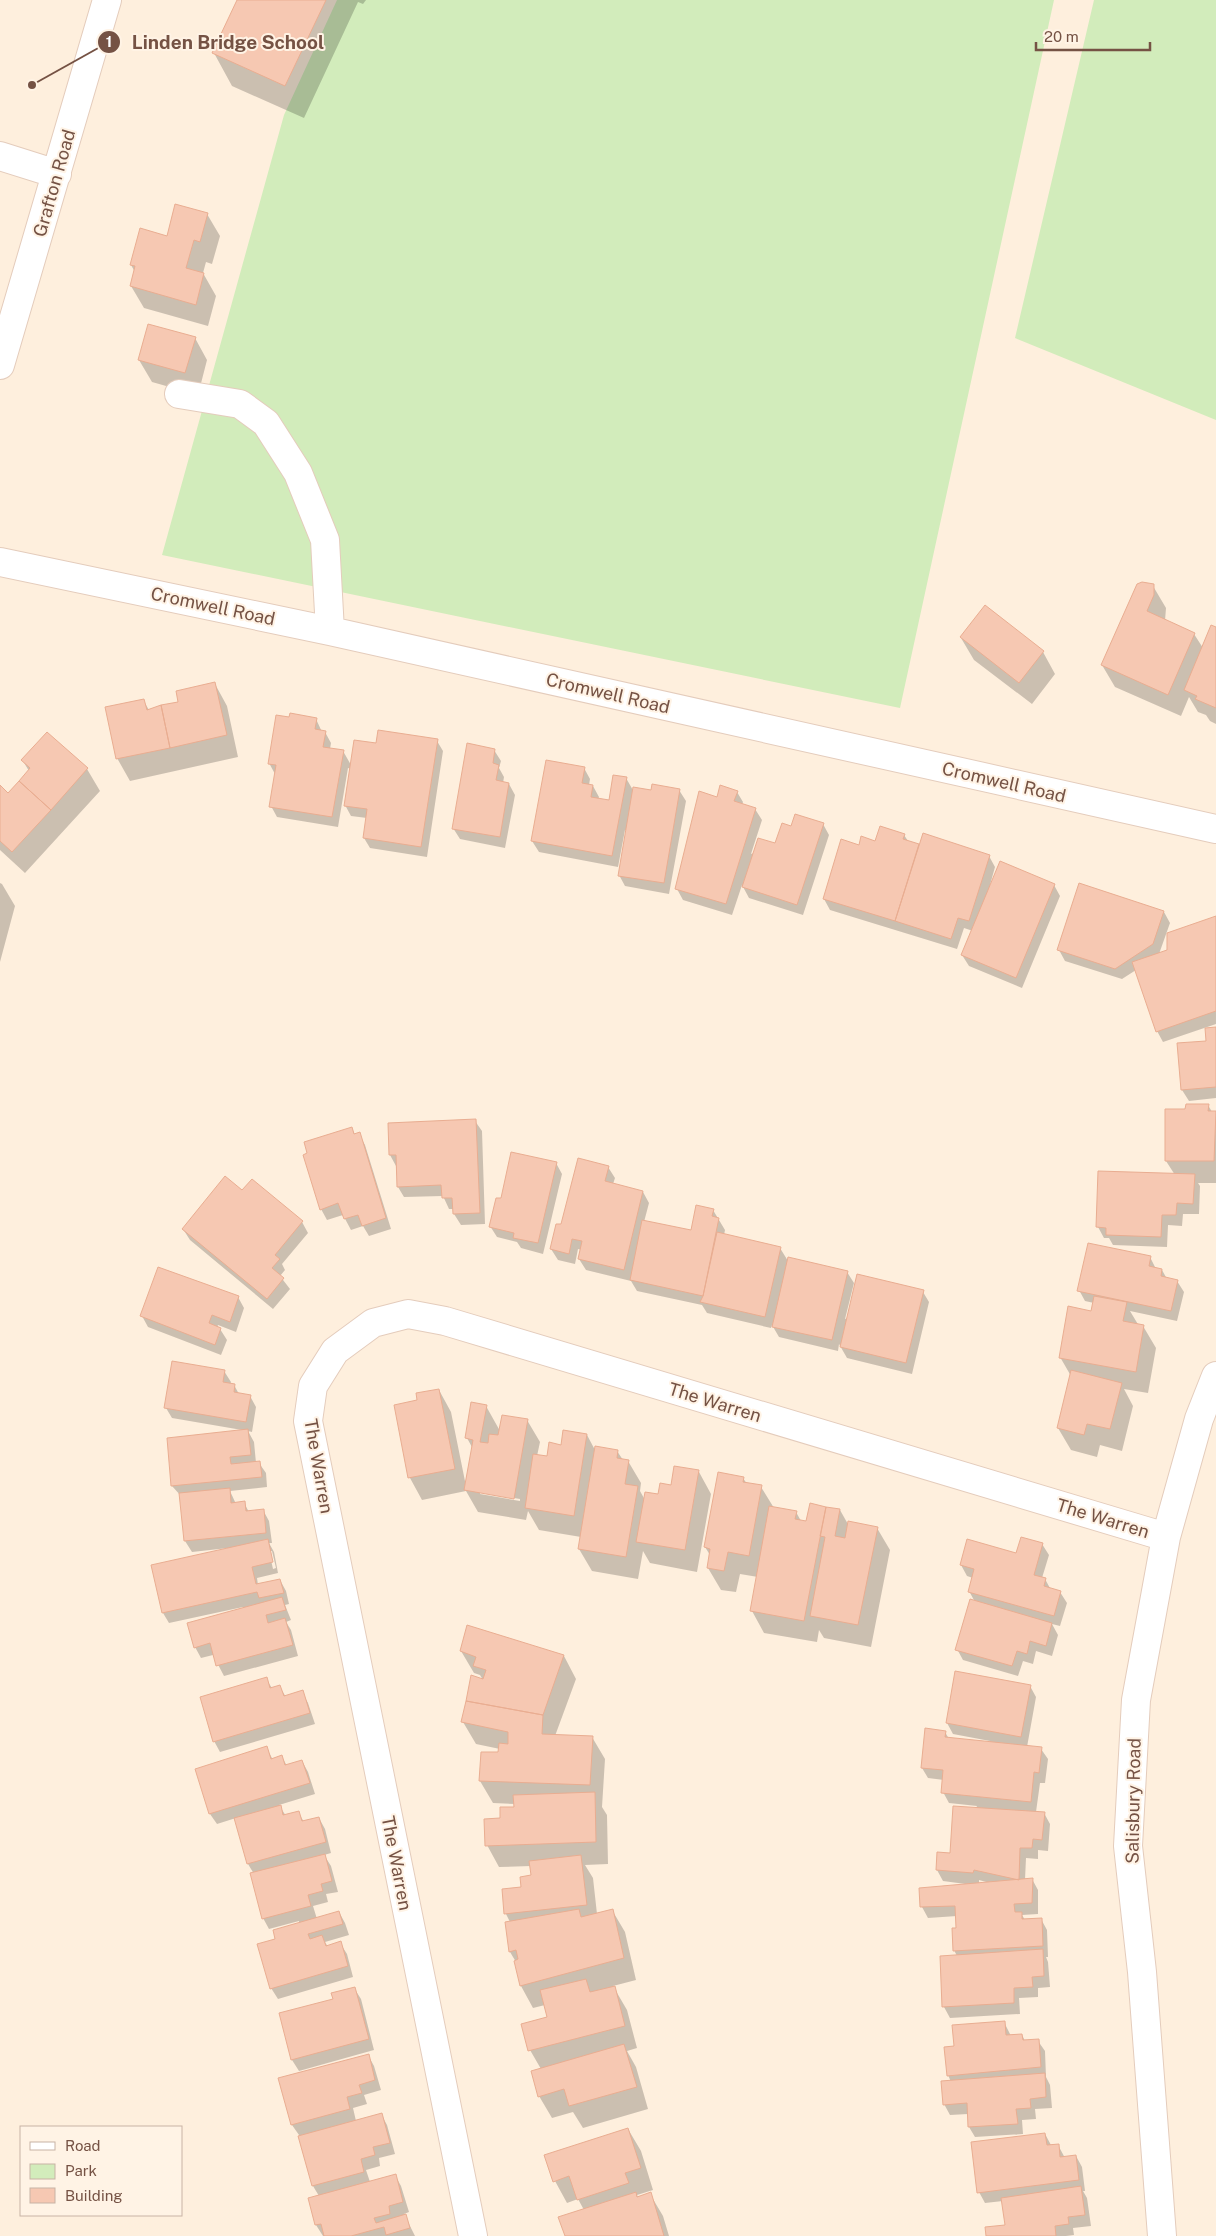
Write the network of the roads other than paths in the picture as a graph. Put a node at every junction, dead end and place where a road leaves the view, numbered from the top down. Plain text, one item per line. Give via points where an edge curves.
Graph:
1 (107, 0) edge
2 (0, 156) edge
3 (57, 174) junction
4 (0, 366) edge
5 (179, 394) dead end
6 (0, 562) edge
7 (330, 631) junction
8 (1216, 829) edge
9 (1216, 1376) edge
10 (1166, 1537) junction
11 (473, 2236) edge
12 (1162, 2236) edge

1 - 3 street, Grafton Road
2 - 3 street
3 - 4 street, Grafton Road
5 - 7 street via 240,404 266,423 298,473 325,540
6 - 7 street, Cromwell Road
7 - 8 street, Cromwell Road
9 - 10 street, Salisbury Road via 1198,1419
10 - 11 street, The Warren via 445,1321 408,1314 373,1323 335,1351 312,1386 308,1420
10 - 12 street, Salisbury Road via 1136,1700 1128,1846 1142,1972

